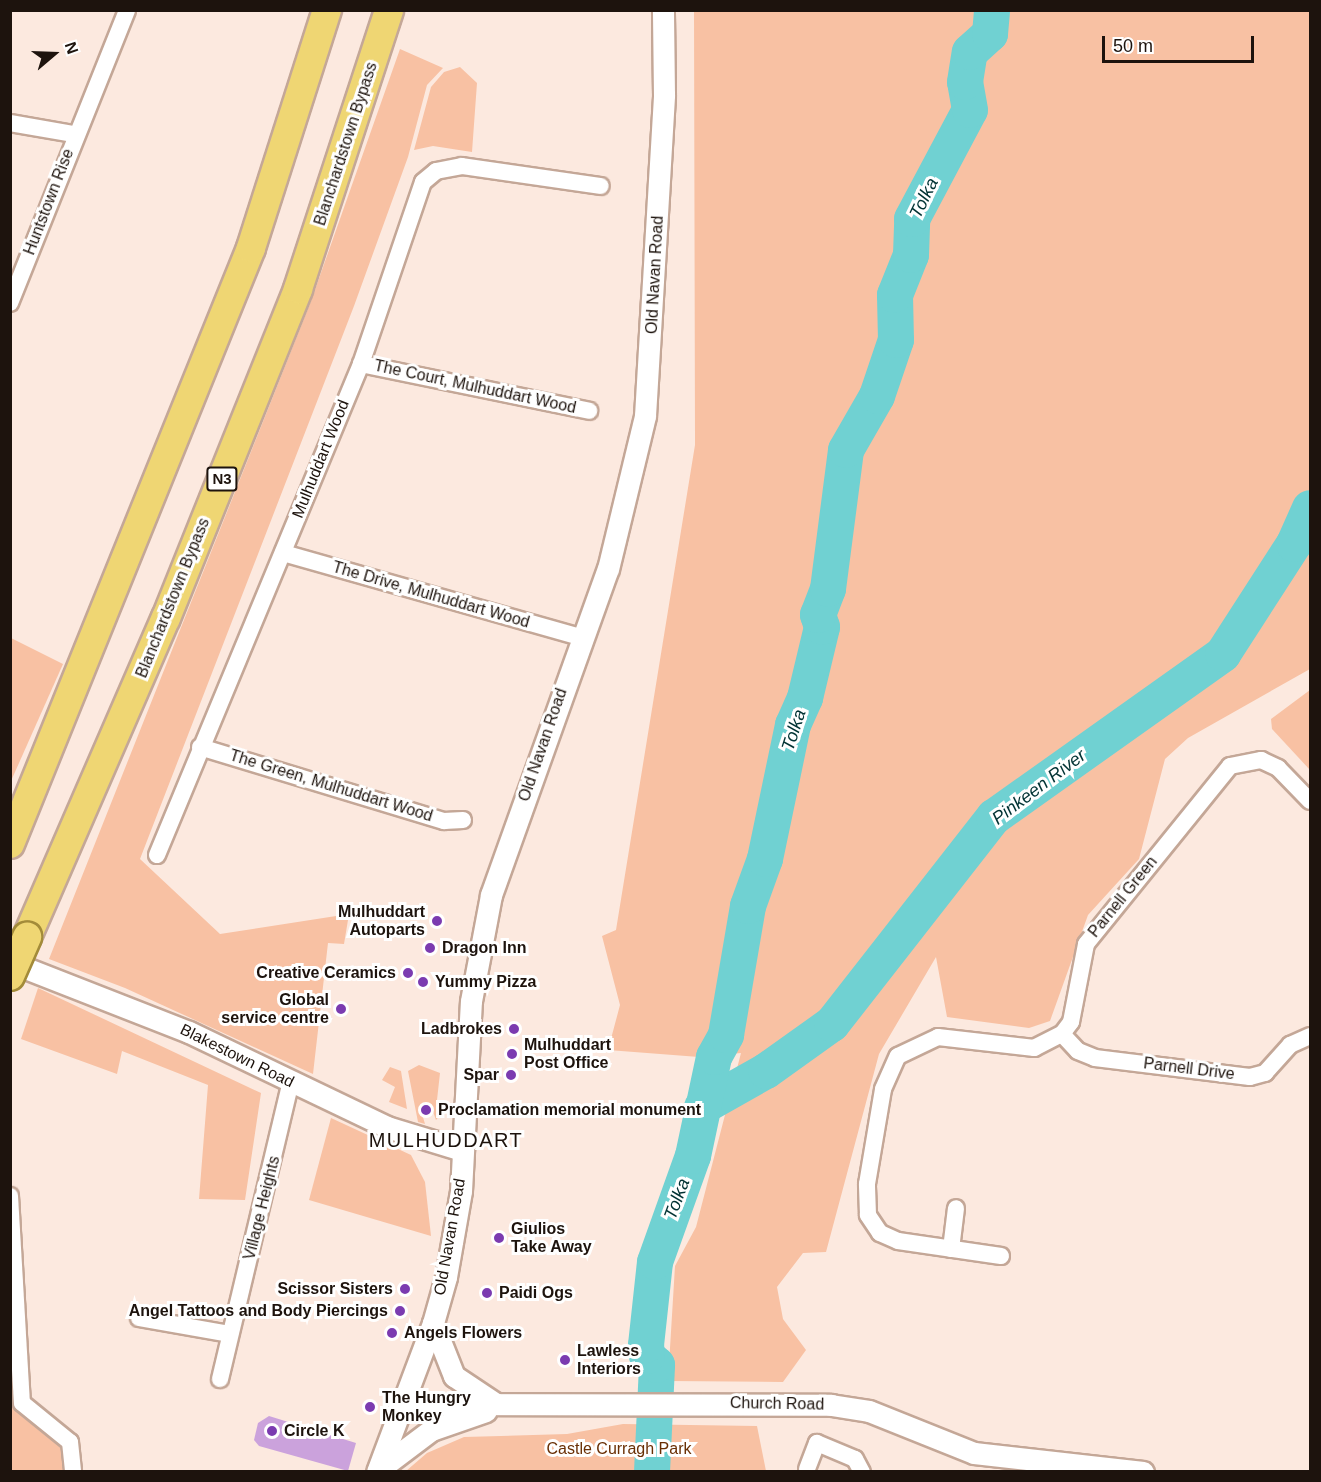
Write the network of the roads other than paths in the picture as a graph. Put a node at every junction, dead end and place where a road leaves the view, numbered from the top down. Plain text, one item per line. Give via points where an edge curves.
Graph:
1 (127, 10) edge
2 (327, 10) edge
3 (389, 10) edge
4 (663, 10) edge
5 (10, 123) edge
6 (74, 135) junction
7 (601, 186) dead end
8 (10, 303) edge
9 (361, 364) junction
10 (589, 411) dead end
11 (283, 553) junction
12 (580, 637) junction
13 (200, 747) junction
14 (1308, 800) edge
15 (463, 820) dead end
16 (10, 844) edge
17 (157, 855) dead end
18 (10, 962) edge
19 (10, 976) edge
20 (1062, 1035) junction
21 (1311, 1036) edge
22 (291, 1082) junction
23 (462, 1150) junction
24 (10, 1196) edge
25 (956, 1209) dead end
26 (951, 1249) junction
27 (1000, 1256) dead end
28 (139, 1318) dead end
29 (433, 1323) junction
30 (230, 1334) junction
31 (220, 1379) dead end
32 (402, 1404) junction
33 (501, 1405) junction
34 (807, 1469) dead end
35 (377, 1471) edge
36 (73, 1472) edge
37 (862, 1472) edge
38 (1143, 1472) edge

1 - 6 street, Huntstown Rise
2 - 16 highway via 251,248
3 - 19 highway, Blanchardstown Bypass / N3, bridge via 298,289 166,618
4 - 12 street, Old Navan Road via 663,106 645,416 608,569
5 - 6 street, Huntstown Rise
6 - 8 street, Huntstown Rise
7 - 9 street, Mulhuddart Wood via 462,166 436,171 423,182
9 - 10 street, The Court, Mulhuddart Wood
9 - 11 street, Mulhuddart Wood
11 - 12 street, The Drive, Mulhuddart Wood
11 - 13 street, Mulhuddart Wood
12 - 23 street, Old Navan Road via 491,894 477,952
13 - 15 street, The Green, Mulhuddart Wood via 444,821
13 - 17 street, Mulhuddart Wood
14 - 20 street, Parnell Green via 1278,768 1261,760 1230,766 1086,944 1071,1022
18 - 22 street, Blakestown Road via 189,1032
20 - 21 street, Parnell Drive via 1078,1051 1095,1058 1250,1077 1265,1073 1290,1045
20 - 26 street via 1034,1048 938,1037 898,1056 883,1089 867,1184 868,1215 880,1233 898,1241
22 - 23 street, Blakestown Road via 387,1127
22 - 30 street, Village Heights
23 - 29 street, Old Navan Road via 455,1226
24 - 36 street via 22,1403 70,1442
25 - 26 street
26 - 27 street
28 - 30 street
29 - 32 street, Old Navan Road
29 - 33 street via 454,1376 472,1392
30 - 31 street, Village Heights
32 - 33 street, Church Road
32 - 35 street, Old Navan Road
33 - 35 street via 431,1430
33 - 38 street, Church Road via 831,1405 870,1411 974,1453
34 - 37 street via 817,1443 855,1459

